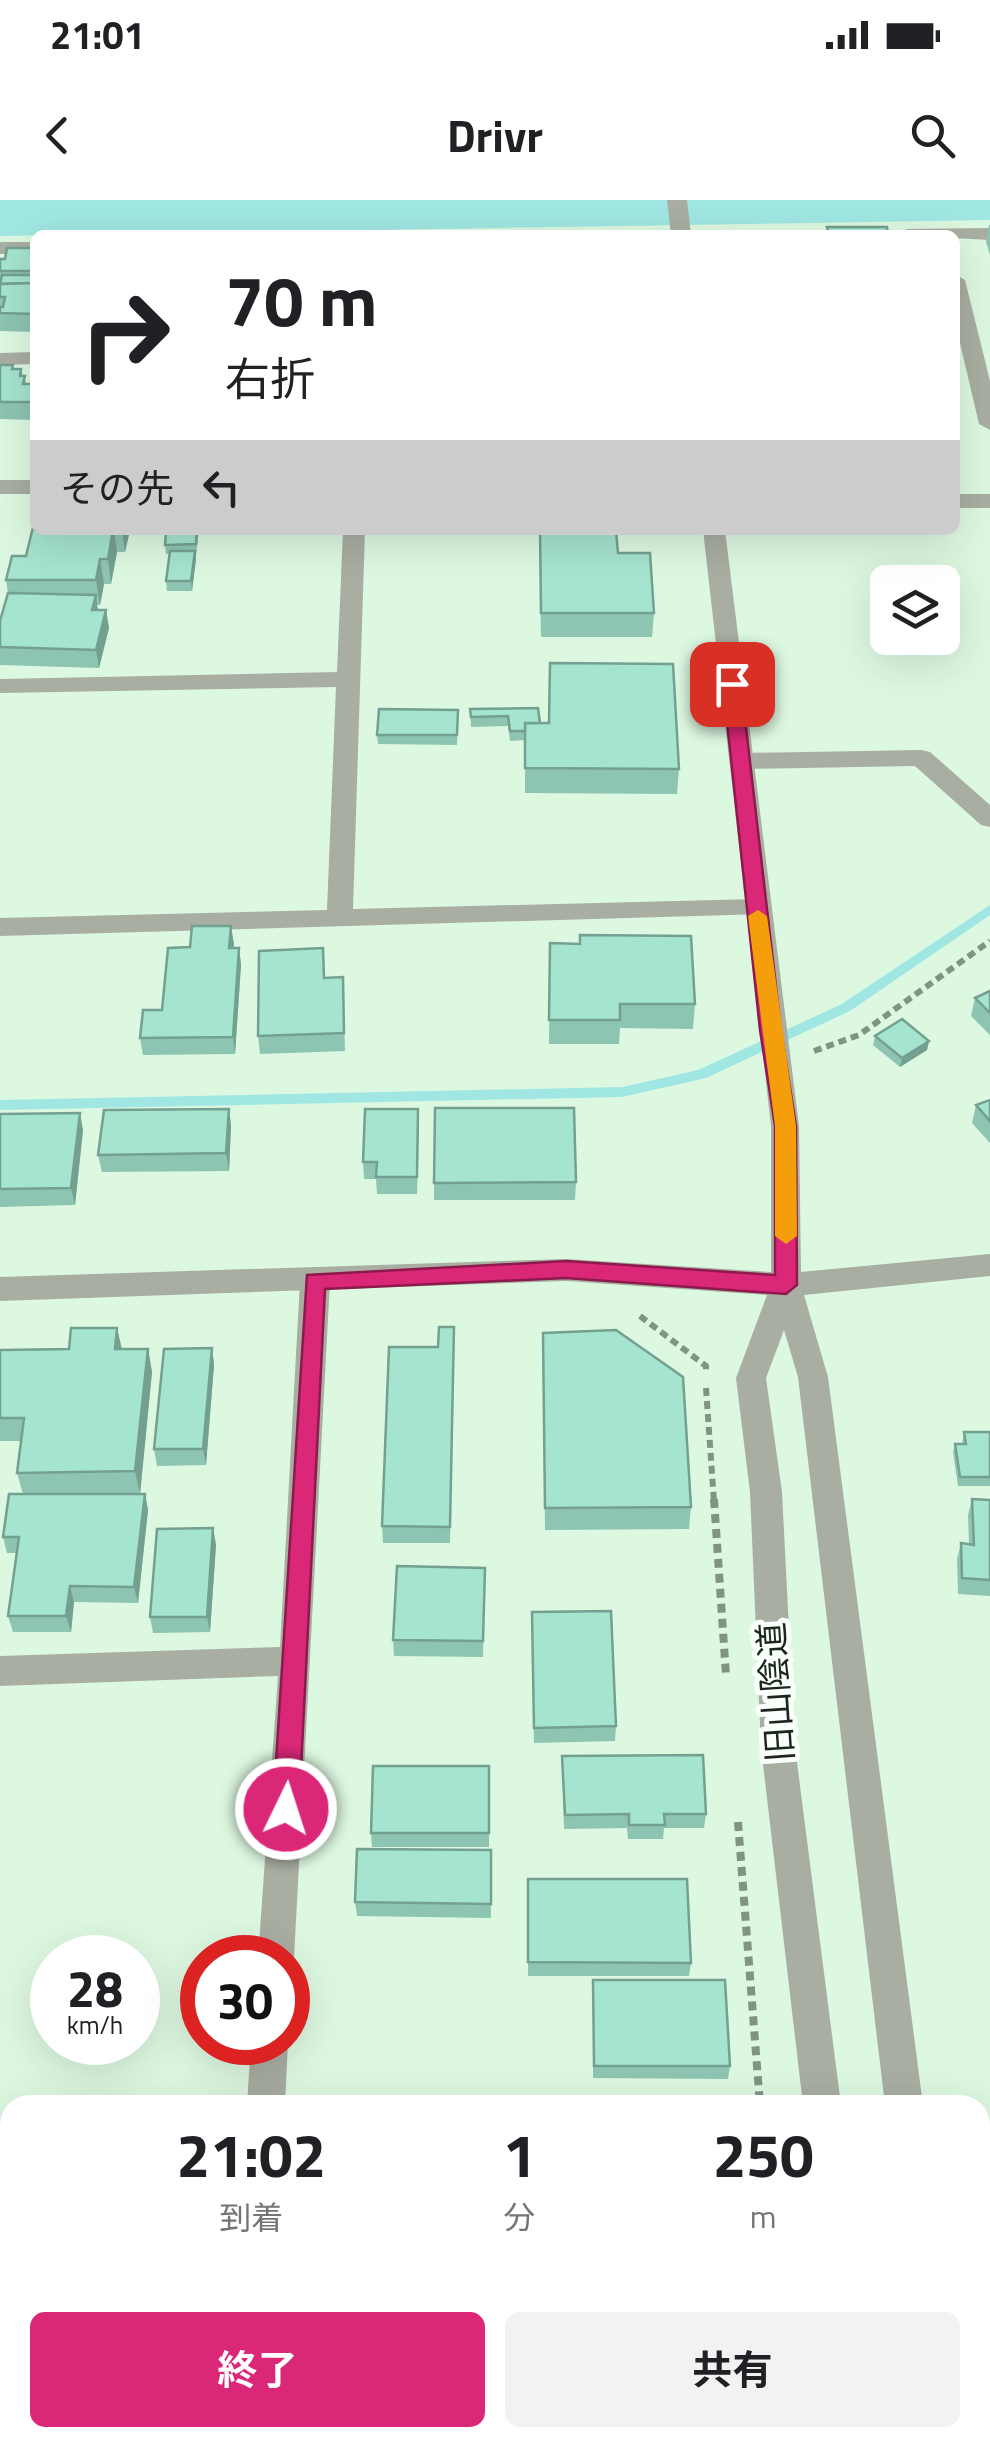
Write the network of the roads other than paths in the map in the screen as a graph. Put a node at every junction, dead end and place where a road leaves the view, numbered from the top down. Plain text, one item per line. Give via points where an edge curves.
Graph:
1 (676, 200) edge
2 (680, 230) edge
3 (960, 234) edge
4 (990, 234) edge
5 (0, 248) edge
6 (30, 248) edge
7 (960, 293) edge
8 (982, 352) edge
9 (30, 358) edge
10 (0, 359) edge
11 (990, 424) edge
12 (0, 486) edge
13 (30, 488) edge
14 (960, 500) edge
15 (990, 500) edge
16 (354, 535) edge
17 (715, 535) edge
18 (348, 679) junction
19 (0, 686) edge
20 (741, 761) junction
21 (990, 819) edge
22 (756, 908) junction
23 (340, 920) junction
24 (0, 927) edge
25 (990, 1265) edge
26 (314, 1281) junction
27 (786, 1285) junction
28 (0, 1288) edge
29 (296, 1660) junction
30 (0, 1671) edge
31 (278, 1935) edge
32 (269, 2065) edge
33 (267, 2095) edge
34 (821, 2095) edge
35 (903, 2095) edge

1 - 2 street
3 - 4 street
5 - 6 street
7 - 8 street
8 - 11 street
9 - 10 street
12 - 13 street
14 - 15 street
16 - 18 street
17 - 20 street
18 - 19 street
18 - 23 street
20 - 21 street via 921,758
20 - 22 street
22 - 23 street
22 - 27 street via 786,1126
23 - 24 street
25 - 27 street
26 - 27 street via 566,1270
26 - 28 street
26 - 29 street
27 - 34 street, 旧山陰道 via 751,1378 766,1492 778,1747
27 - 35 street via 813,1376
29 - 30 street
29 - 31 street
32 - 33 street

